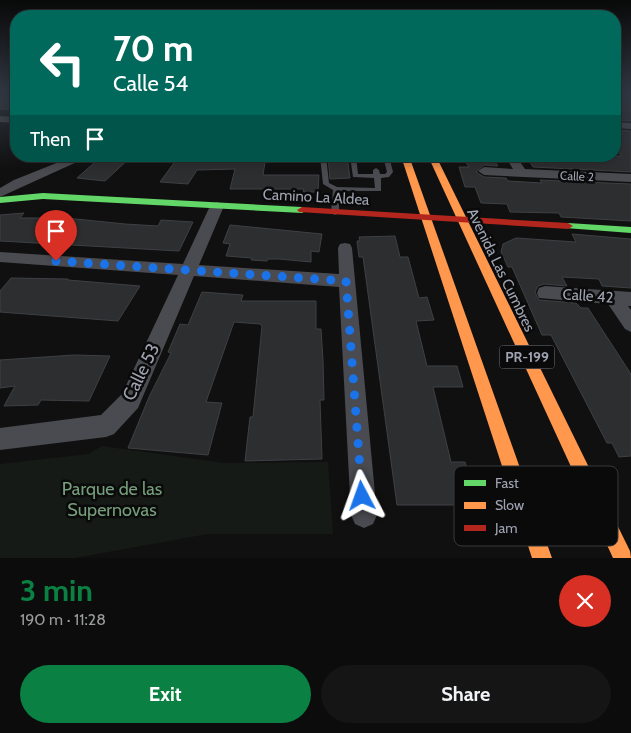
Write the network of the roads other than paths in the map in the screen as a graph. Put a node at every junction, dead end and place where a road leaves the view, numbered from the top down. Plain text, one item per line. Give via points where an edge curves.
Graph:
1 (71, 162) edge
2 (324, 162) edge
3 (354, 162) edge
4 (392, 162) edge
5 (403, 162) edge
6 (435, 162) edge
7 (514, 162) edge
8 (400, 171) junction
9 (484, 171) dead end
10 (377, 173) junction
11 (522, 173) junction
12 (631, 178) edge
13 (336, 190) junction
14 (0, 193) edge
15 (0, 200) edge
16 (217, 206) junction
17 (335, 213) junction
18 (426, 217) junction
19 (460, 218) junction
20 (631, 230) edge
21 (344, 248) dead end
22 (0, 258) edge
23 (188, 270) junction
24 (346, 281) junction
25 (545, 293) dead end
26 (612, 297) junction
27 (631, 298) edge
28 (631, 324) edge
29 (0, 439) edge
30 (511, 466) edge
31 (579, 466) edge
32 (364, 515) dead end
33 (538, 546) edge
34 (617, 546) edge
35 (542, 558) edge
36 (623, 558) edge

1 - 14 street
2 - 13 lane via 326,184
3 - 10 lane via 355,176
4 - 8 lane
5 - 8 main road, PR-199
6 - 19 main road, Avenida Las Cumbres / PR-199
7 - 11 street
8 - 10 lane via 387,176
8 - 18 main road, PR-199
9 - 11 street
10 - 13 lane via 379,190
11 - 12 street, Calle 2
13 - 17 lane
15 - 16 main road, Camino La Aldea via 43,196
16 - 17 main road, Camino La Aldea
16 - 23 street, Calle 53
17 - 18 main road, Camino La Aldea
18 - 19 main road, Camino La Aldea
18 - 30 main road, PR-199
19 - 20 main road, Camino La Aldea
19 - 31 main road, Avenida Las Cumbres / PR-199
21 - 24 street
22 - 23 street
23 - 24 street
23 - 29 street, Calle 53 via 130,400 106,426
24 - 32 street
25 - 26 street, Calle 42
26 - 27 street, Calle 42
26 - 28 street
33 - 35 main road, PR-199
34 - 36 main road, Avenida Las Cumbres / PR-199

